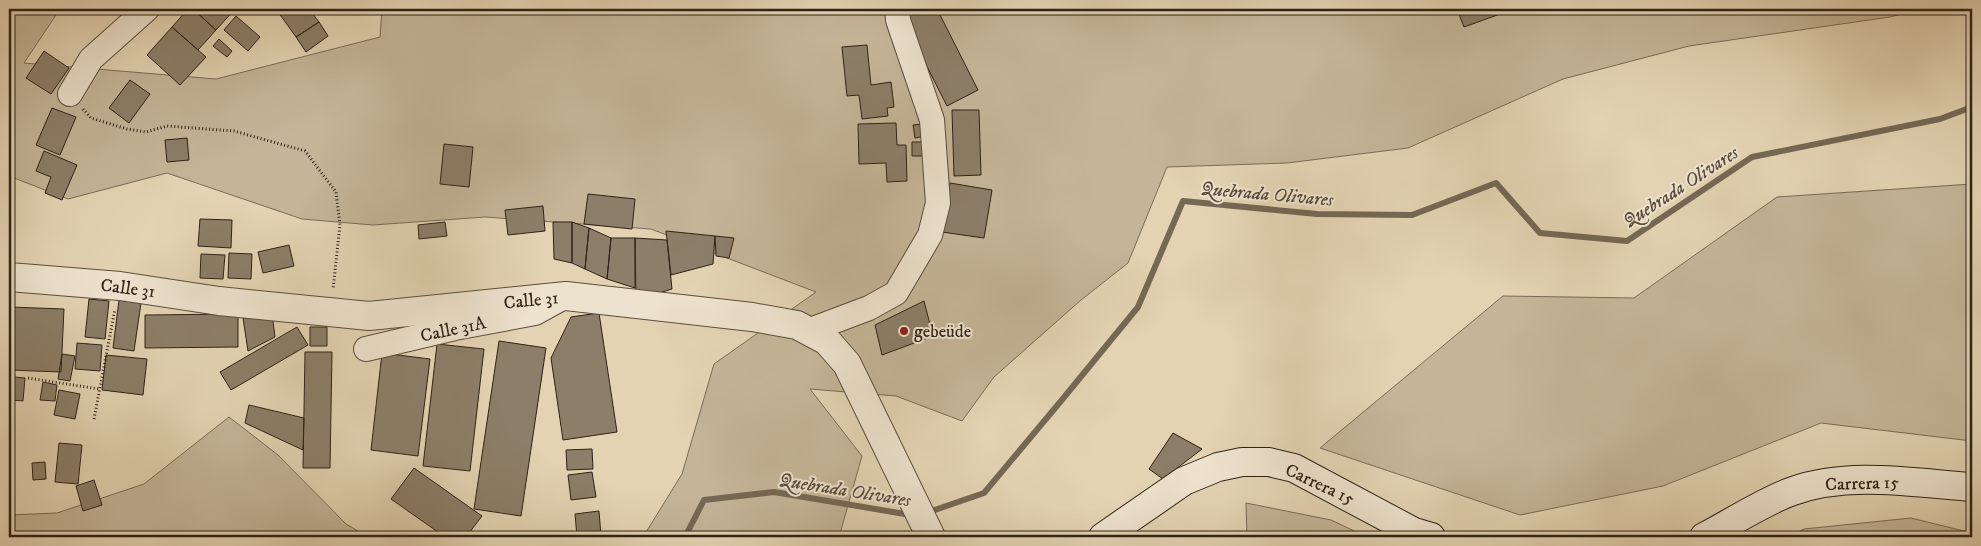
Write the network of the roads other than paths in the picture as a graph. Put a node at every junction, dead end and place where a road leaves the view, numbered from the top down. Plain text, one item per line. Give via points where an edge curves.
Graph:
1 (147, 9) edge
2 (897, 9) edge
3 (70, 94) road end
4 (9, 277) edge
5 (566, 296) junction
6 (808, 331) junction
7 (366, 350) dead end
8 (1972, 486) edge
9 (931, 537) edge
10 (1103, 537) edge
11 (1431, 537) edge
12 (1704, 537) edge

1 - 3 street via 91,59
2 - 6 street via 932,120 938,203 930,235 896,293 869,308
4 - 5 street, Calle 31 via 120,286 220,301 369,316
5 - 6 street, Calle 31 via 752,317 797,325
5 - 7 street, Calle 31A via 535,313 454,328
6 - 9 street, Calle 31 via 826,342 847,364
8 - 12 street, Carrera 15 via 1901,481 1828,482 1792,491
10 - 11 street, Carrera 15 via 1184,481 1218,467 1242,462 1269,462 1294,468 1414,532

